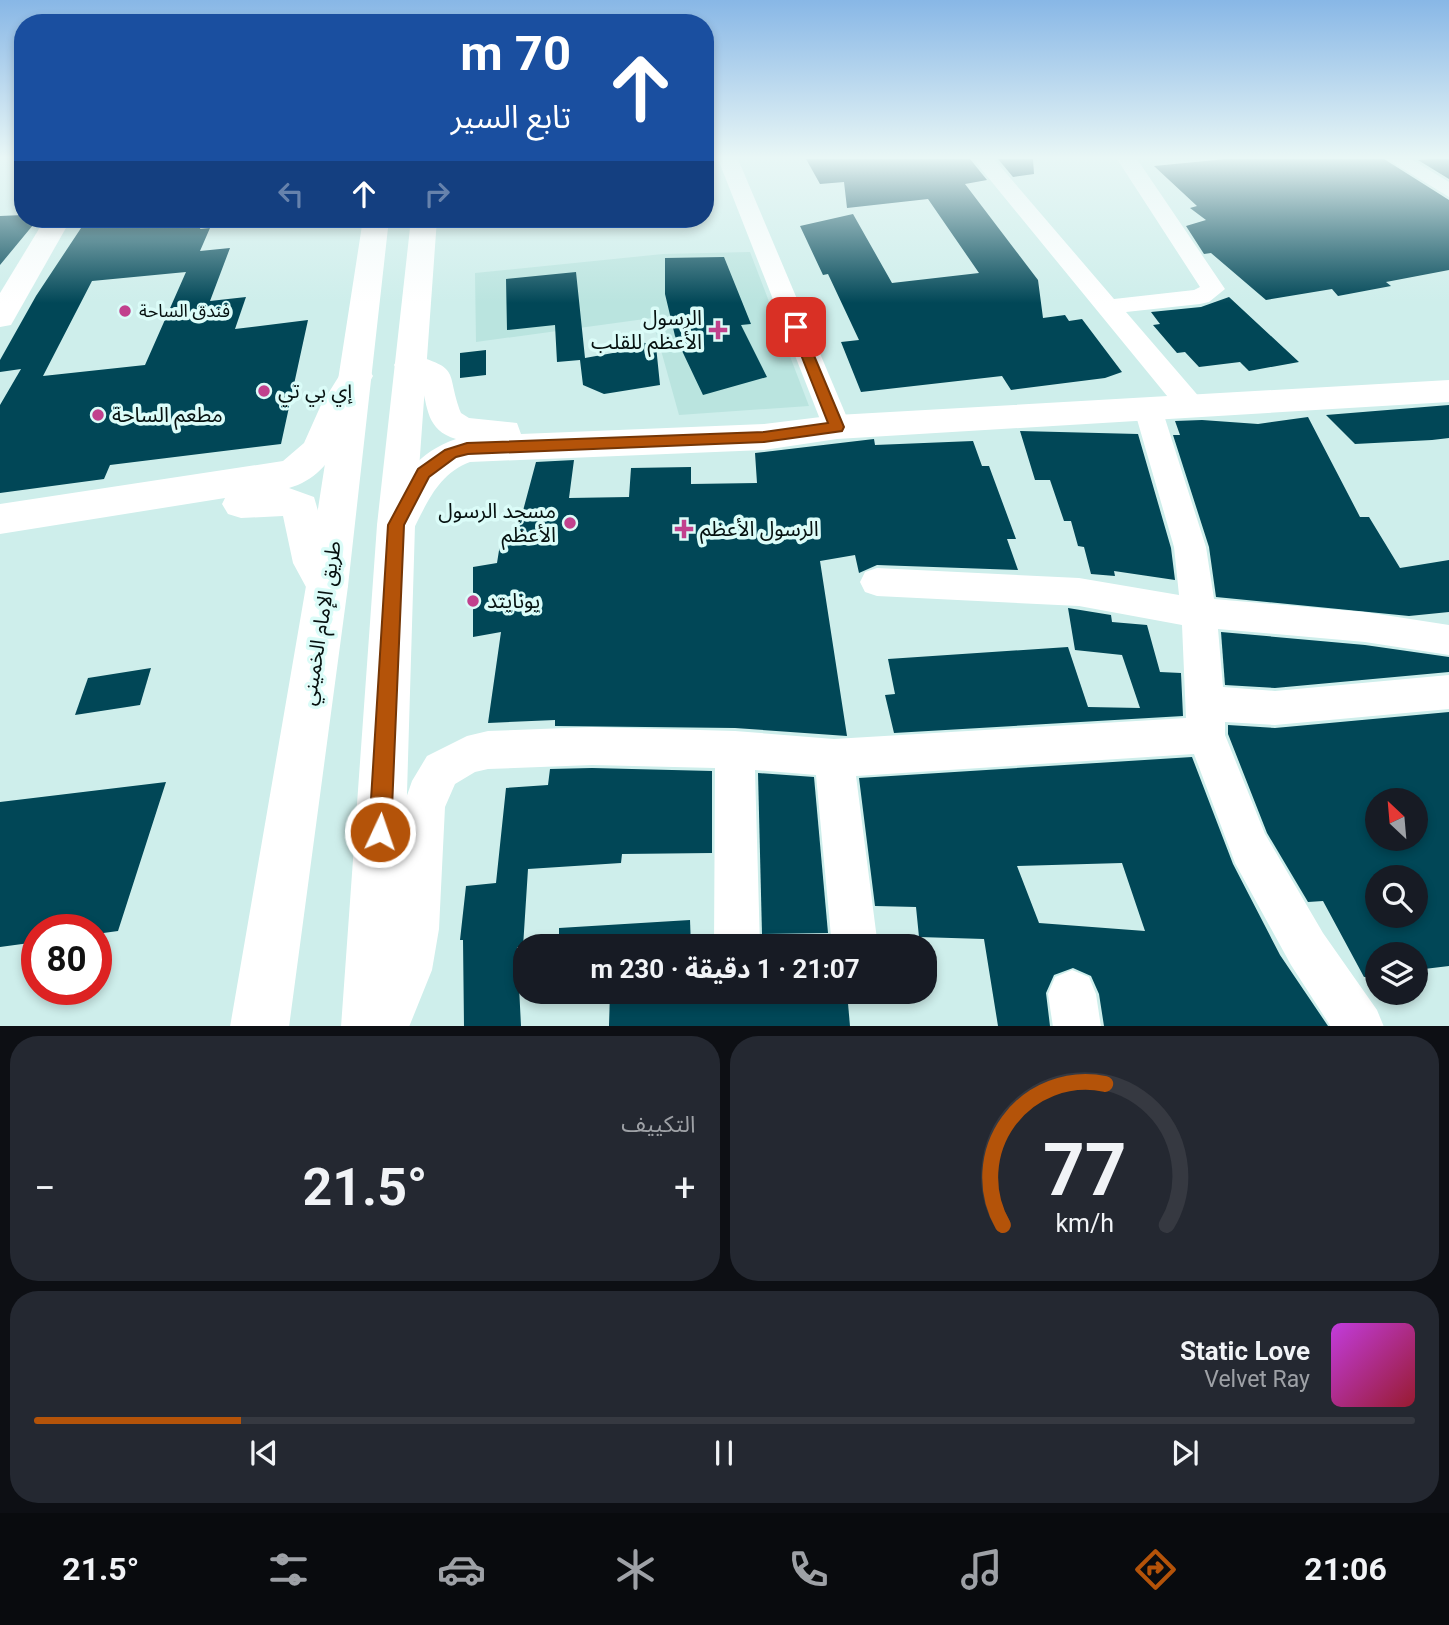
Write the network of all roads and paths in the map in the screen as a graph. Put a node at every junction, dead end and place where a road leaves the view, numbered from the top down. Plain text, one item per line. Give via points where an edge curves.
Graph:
1 (747, 207) edge
2 (1023, 207) edge
3 (1159, 207) edge
4 (53, 228) edge
5 (375, 228) edge
6 (423, 228) edge
7 (1108, 307) junction
8 (0, 318) edge
9 (410, 365) junction
10 (357, 374) junction
11 (1449, 391) edge
12 (1191, 406) junction
13 (1148, 409) junction
14 (835, 427) junction
15 (468, 440) junction
16 (0, 519) edge
17 (396, 525) junction
18 (0, 539) edge
19 (877, 582) dead end
20 (327, 586) junction
21 (1200, 613) junction
22 (1449, 640) edge
23 (1449, 692) edge
24 (1205, 719) junction
25 (735, 750) junction
26 (834, 758) junction
27 (737, 934) edge
28 (854, 934) edge
29 (259, 1026) edge
30 (370, 1026) edge
31 (385, 1026) edge
32 (1359, 1026) edge

1 - 14 street
2 - 7 street
3 - 7 street via 1213,289 1200,297
4 - 8 main road
5 - 10 main road, طريق الإمام الخميني
6 - 9 main road
7 - 12 street
9 - 15 main road via 437,378 442,413
9 - 17 main road
10 - 16 main road via 317,456 290,474
10 - 20 main road, طريق الإمام الخميني
11 - 12 main road
12 - 13 main road
13 - 14 main road
13 - 21 street via 1190,547
14 - 15 main road via 764,437
15 - 17 main road via 424,473
17 - 30 main road
18 - 20 main road via 285,500 302,512 313,563
19 - 21 street via 1079,592
20 - 29 main road, طريق الإمام الخميني
21 - 22 street via 1366,627
21 - 24 street
23 - 24 street
24 - 26 street
24 - 32 street via 1255,858
25 - 26 street
25 - 27 street
25 - 31 street via 592,746 488,750 467,755 441,770 432,781 424,807 409,970
26 - 28 street

